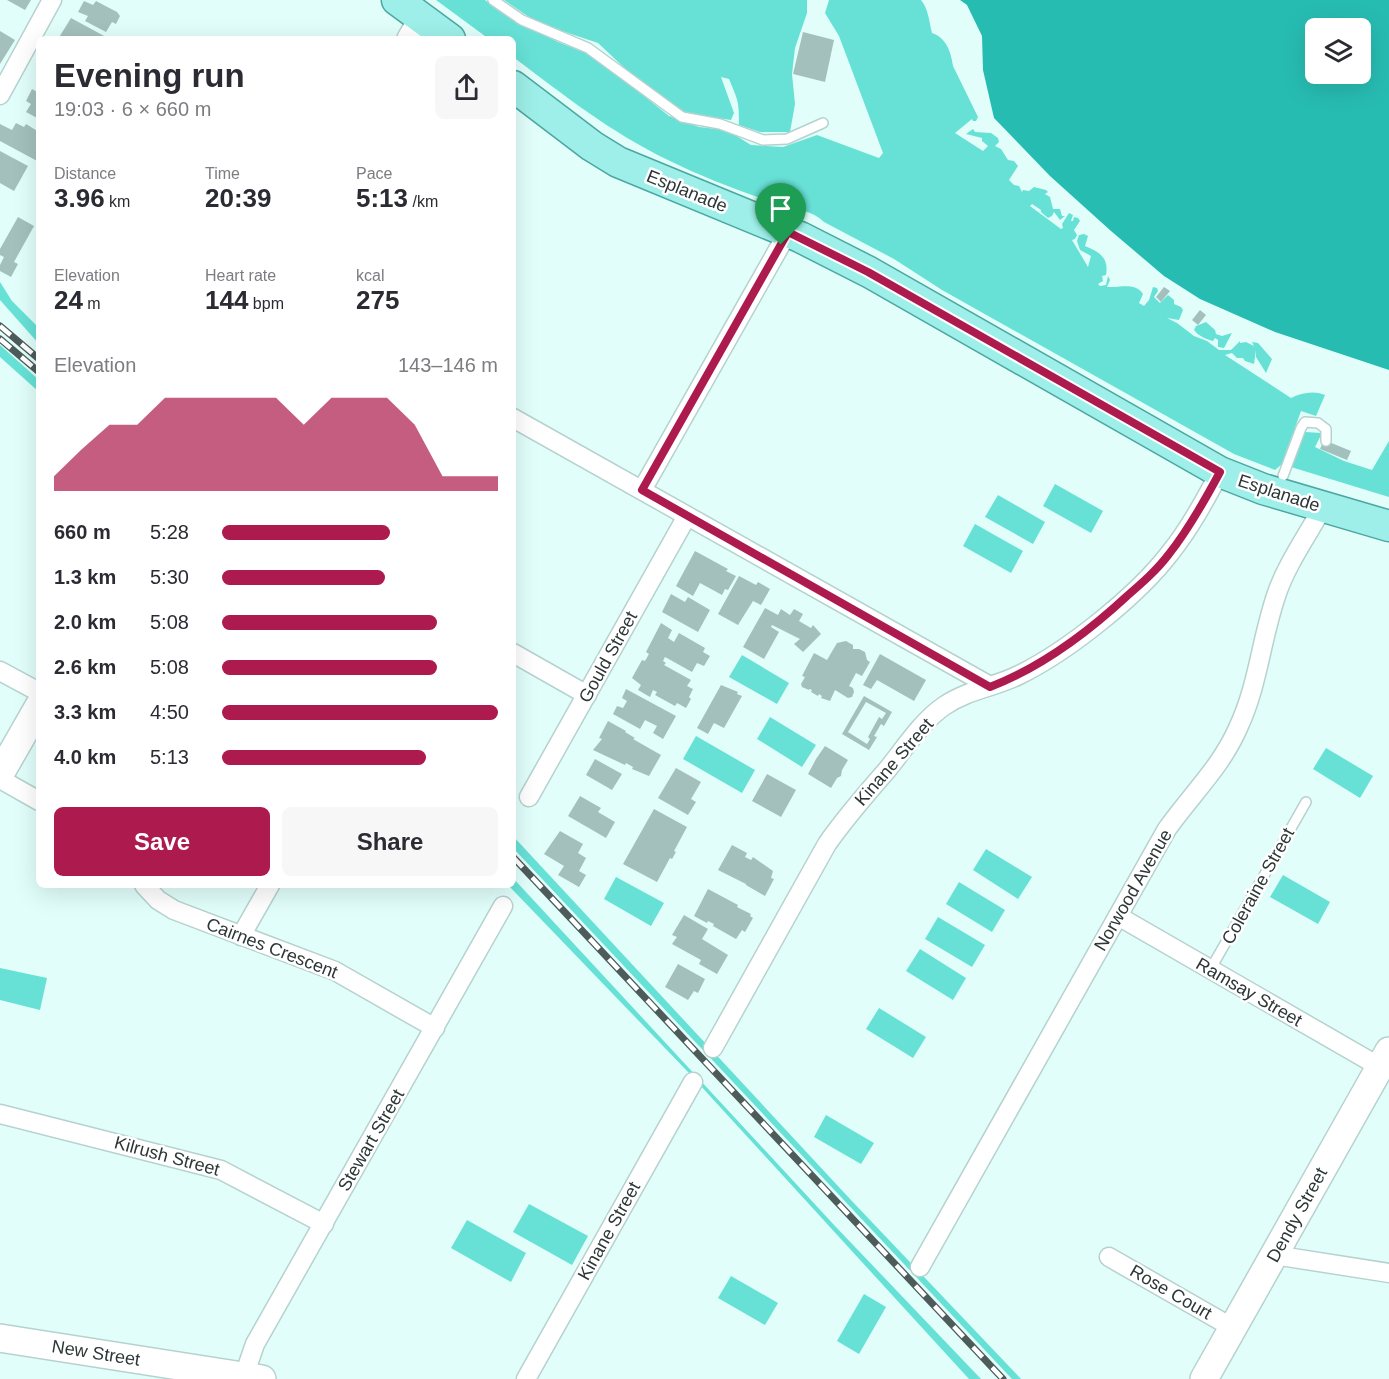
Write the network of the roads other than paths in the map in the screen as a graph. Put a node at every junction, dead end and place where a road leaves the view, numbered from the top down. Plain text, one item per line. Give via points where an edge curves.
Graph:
1 (52, 0) edge
2 (493, 0) edge
3 (410, 13) edge
4 (445, 36) edge
5 (516, 88) edge
6 (0, 95) edge
7 (823, 123) dead end
8 (788, 232) junction
9 (516, 420) edge
10 (1326, 441) dead end
11 (1220, 472) junction
12 (1283, 476) dead end
13 (642, 490) junction
14 (1323, 507) junction
15 (687, 516) junction
16 (1389, 526) edge
17 (516, 655) edge
18 (0, 671) edge
19 (990, 687) junction
20 (36, 690) edge
21 (587, 695) junction
22 (36, 711) edge
23 (0, 774) edge
24 (0, 779) edge
25 (529, 797) dead end
26 (36, 799) edge
27 (1305, 802) dead end
28 (147, 888) edge
29 (268, 888) edge
30 (503, 906) dead end
31 (1118, 916) junction
32 (241, 936) junction
33 (1210, 970) junction
34 (435, 1028) junction
35 (713, 1048) dead end
36 (1384, 1059) edge
37 (693, 1082) dead end
38 (0, 1114) edge
39 (324, 1224) junction
40 (1274, 1255) junction
41 (1109, 1257) dead end
42 (920, 1267) dead end
43 (1389, 1273) edge
44 (1233, 1328) junction
45 (0, 1338) edge
46 (253, 1378) edge
47 (526, 1379) edge
48 (1204, 1379) edge

1 - 6 street
2 - 7 lane via 522,20 588,48 682,117 720,123 763,140 787,139
3 - 4 main road
5 - 8 main road, Esplanade via 618,162
8 - 11 main road, Esplanade via 868,272
8 - 13 street
9 - 13 street
10 - 12 lane via 1326,429 1318,423 1305,422
11 - 14 main road, Esplanade
11 - 19 street, Kinane Street via 1180,541 1142,583 1075,641 1019,675
13 - 15 street
14 - 16 main road, Esplanade
14 - 31 street, Norwood Avenue via 1276,594 1252,693 1232,741 1215,770 1167,829
15 - 19 street
15 - 21 street, Gould Street
17 - 21 street
18 - 20 street
19 - 35 street, Kinane Street via 952,701 926,723 838,827
21 - 25 street, Gould Street
22 - 23 street
24 - 26 street
27 - 33 lane, Coleraine Street
28 - 32 street, Cairnes Crescent via 174,910
29 - 32 street
30 - 34 street, Stewart Street
31 - 33 street, Ramsay Street
31 - 42 street, Norwood Avenue
32 - 34 street, Cairnes Crescent via 335,971
33 - 36 street, Ramsay Street
34 - 39 street, Stewart Street
36 - 40 street, Dendy Street
37 - 47 street, Kinane Street
38 - 39 street, Kilrush Street via 220,1170
39 - 46 street, Stewart Street via 255,1344
40 - 43 street
40 - 44 street, Dendy Street
41 - 44 street, Rose Court
44 - 48 street, Dendy Street
45 - 46 street, New Street

